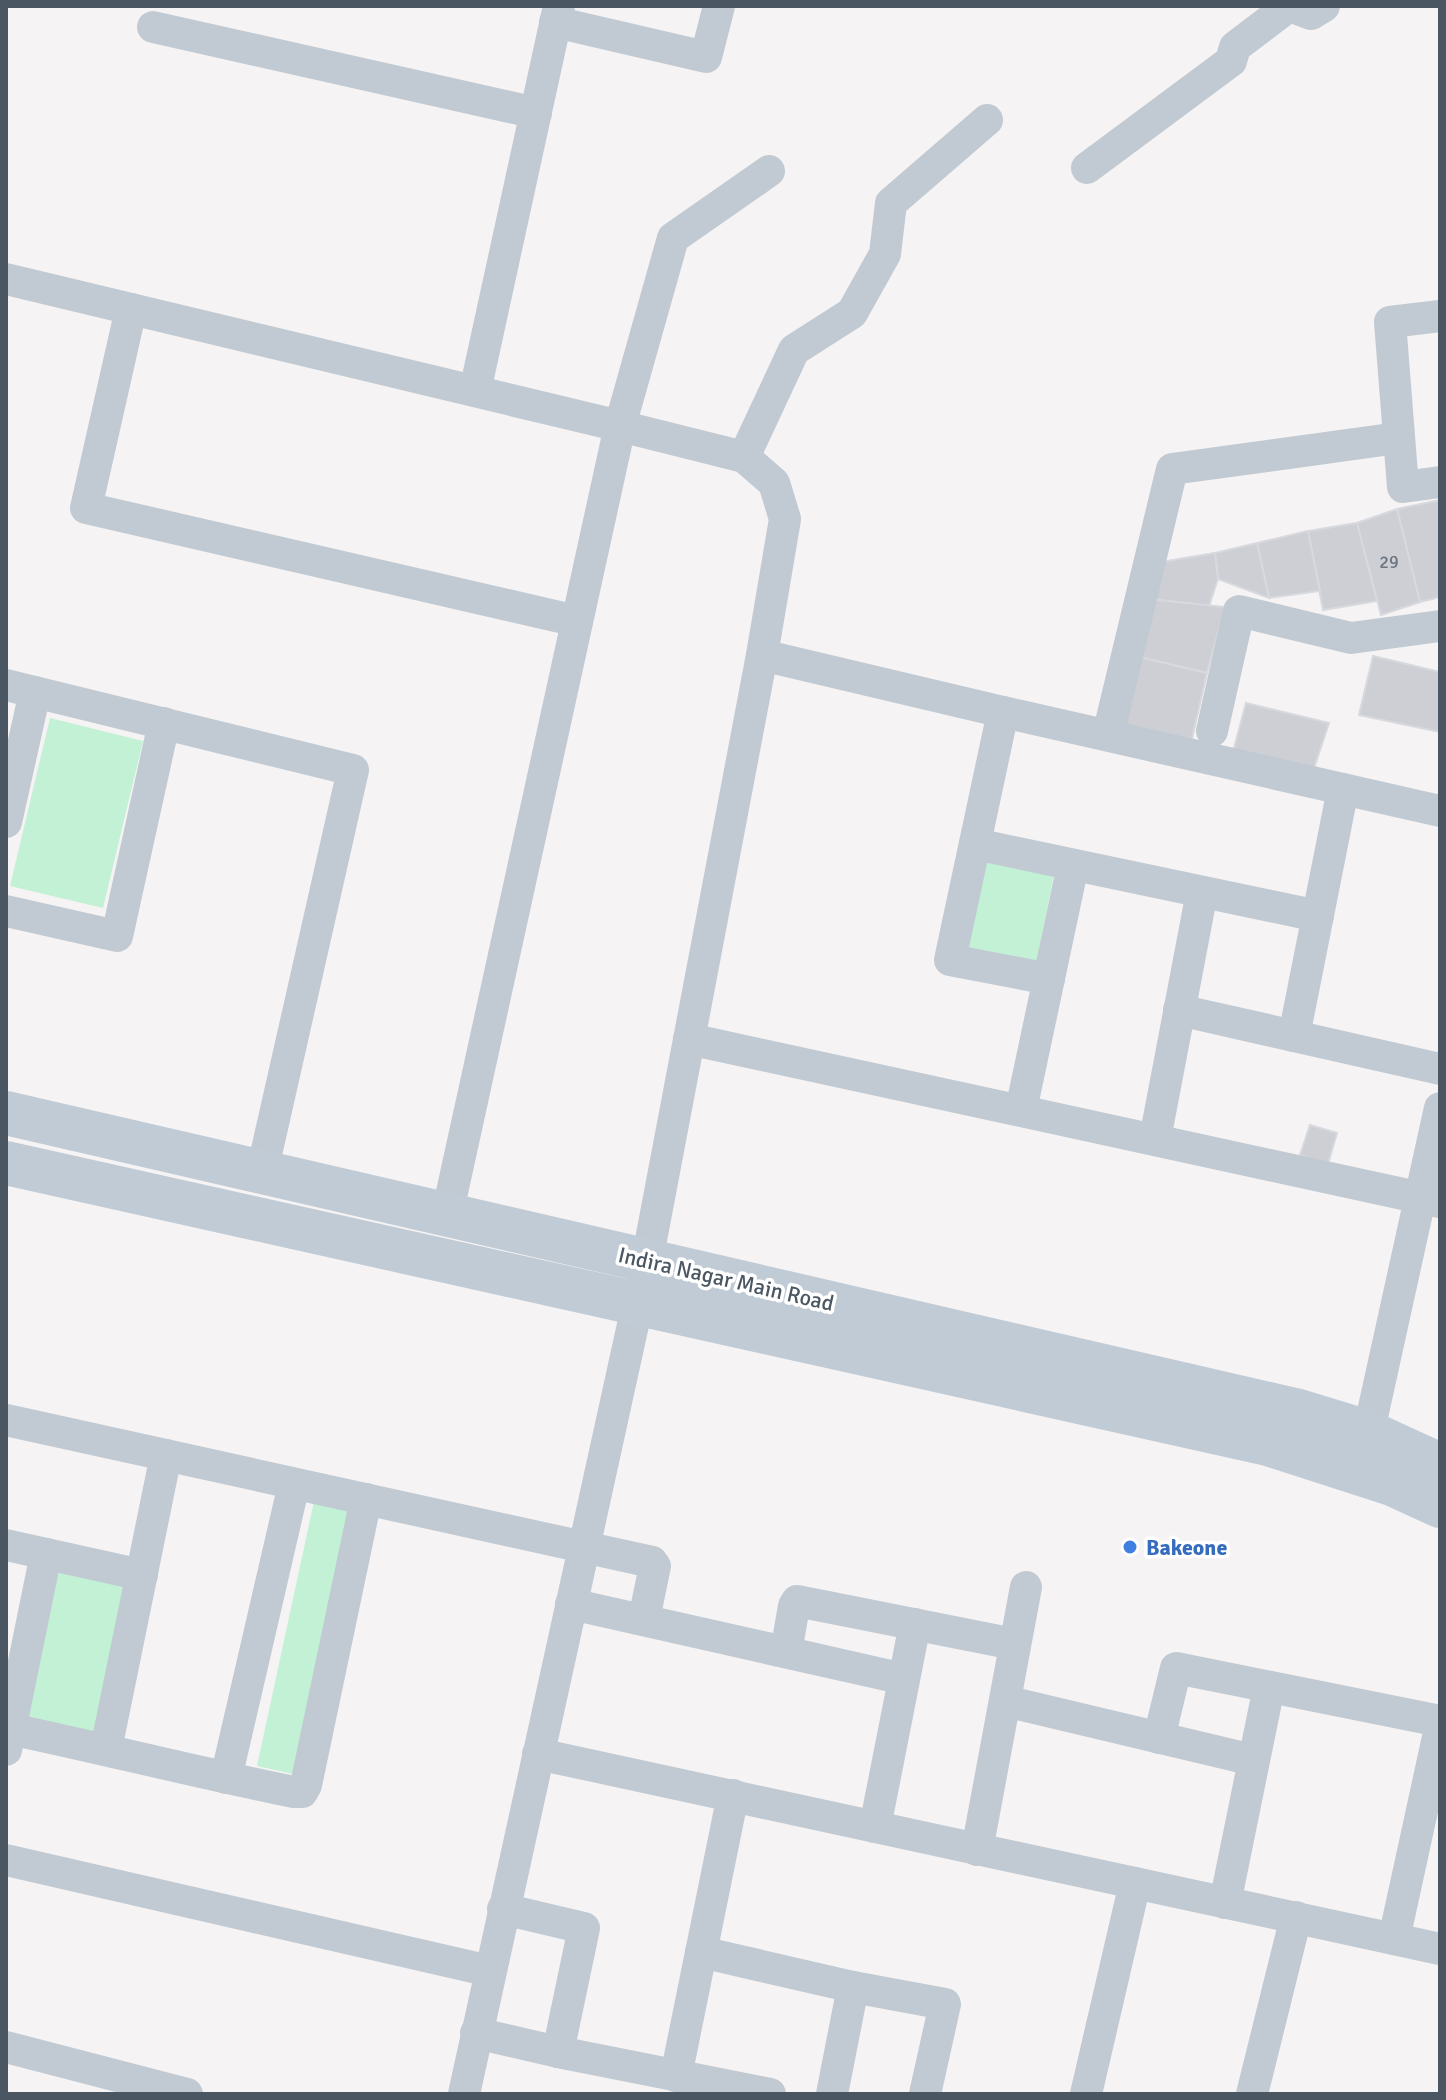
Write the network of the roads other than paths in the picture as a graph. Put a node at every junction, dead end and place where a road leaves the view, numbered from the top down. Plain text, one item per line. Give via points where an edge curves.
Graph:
1 (719, 6) edge
2 (1289, 6) edge
3 (1324, 6) edge
4 (557, 14) edge
5 (153, 27) dead end
6 (536, 113) junction
7 (987, 120) dead end
8 (1087, 168) dead end
9 (769, 171) dead end
10 (6, 279) edge
11 (131, 309) junction
12 (1440, 316) edge
13 (475, 391) junction
14 (620, 426) junction
15 (1398, 438) junction
16 (744, 457) junction
17 (1440, 482) edge
18 (577, 621) junction
19 (1440, 626) edge
20 (762, 655) junction
21 (21, 688) edge
22 (1003, 712) junction
23 (164, 723) junction
24 (1212, 731) dead end
25 (1108, 735) junction
26 (1343, 789) junction
27 (1440, 811) edge
28 (6, 822) edge
29 (975, 844) junction
30 (1073, 865) junction
31 (1202, 892) junction
32 (6, 911) edge
33 (1318, 916) junction
34 (1049, 979) junction
35 (1179, 1010) junction
36 (1294, 1036) junction
37 (689, 1039) junction
38 (1440, 1069) edge
39 (1440, 1108) edge
40 (1021, 1110) junction
41 (6, 1113) edge
42 (1155, 1139) junction
43 (6, 1163) edge
44 (262, 1172) junction
45 (1430, 1200) edge
46 (447, 1215) junction
47 (647, 1261) junction
48 (638, 1303) junction
49 (6, 1420) edge
50 (1368, 1432) junction
51 (166, 1455) junction
52 (1440, 1465) edge
53 (1360, 1474) junction
54 (294, 1484) junction
55 (366, 1499) junction
56 (1440, 1506) edge
57 (6, 1545) edge
58 (583, 1546) junction
59 (46, 1554) junction
60 (142, 1575) junction
61 (1026, 1587) dead end
62 (571, 1604) junction
63 (644, 1619) junction
64 (915, 1624) junction
65 (1014, 1644) junction
66 (786, 1652) junction
67 (904, 1679) junction
68 (1269, 1687) junction
69 (1005, 1701) junction
70 (1159, 1738) junction
71 (1439, 1738) edge
72 (8, 1740) edge
73 (106, 1749) junction
74 (538, 1754) junction
75 (1253, 1760) junction
76 (226, 1778) junction
77 (733, 1795) junction
78 (875, 1827) junction
79 (977, 1850) junction
80 (6, 1860) edge
81 (1135, 1883) junction
82 (1225, 1903) junction
83 (503, 1909) junction
84 (1296, 1917) junction
85 (1394, 1939) junction
86 (1440, 1949) edge
87 (701, 1952) junction
88 (490, 1971) junction
89 (853, 1987) junction
90 (476, 2033) junction
91 (6, 2047) edge
92 (558, 2052) junction
93 (676, 2076) junction
94 (187, 2094) edge
95 (464, 2094) edge
96 (770, 2094) edge
97 (832, 2094) edge
98 (925, 2094) edge
99 (1086, 2094) edge
100 (1252, 2094) edge

1 - 4 street via 706,57
2 - 3 street via 1311,14
2 - 8 street via 1235,47 1231,61
4 - 6 street
5 - 6 street
6 - 13 street
7 - 16 street via 891,203 885,254 852,313 794,350
9 - 14 street via 673,238
10 - 11 street
11 - 13 street
11 - 18 street via 86,508
12 - 15 street via 1390,322
13 - 14 street
14 - 16 street
14 - 18 street
15 - 17 street via 1403,487
15 - 25 street via 1172,469
16 - 20 street via 774,483 785,519
18 - 46 street
19 - 24 street via 1351,638 1239,611
20 - 22 street
20 - 37 street
21 - 23 street
21 - 28 street
22 - 25 street
22 - 29 street
23 - 32 street via 117,936
23 - 44 street via 353,770
25 - 26 street
26 - 27 street
26 - 33 street
29 - 30 street
29 - 34 street via 950,960
30 - 31 street
30 - 34 street
31 - 33 street
31 - 35 street
33 - 36 street
34 - 40 street
35 - 36 street
35 - 42 street
36 - 38 street
37 - 40 street
37 - 47 street
39 - 45 street
40 - 42 street
41 - 44 street, Indira Nagar Main Road
42 - 45 street
43 - 48 street, Indira Nagar Main Road
44 - 46 street, Indira Nagar Main Road
45 - 50 street
46 - 47 street, Indira Nagar Main Road
47 - 48 street
47 - 50 street, Indira Nagar Main Road via 1299,1411
48 - 53 street, Indira Nagar Main Road via 1268,1444
48 - 58 street
49 - 51 street
50 - 52 street, Indira Nagar Main Road
50 - 53 street
51 - 54 street
51 - 60 street
53 - 56 street, Indira Nagar Main Road
54 - 55 street
54 - 76 street
55 - 58 street
55 - 76 street via 306,1785 302,1792 294,1792
57 - 59 street
58 - 62 street
58 - 63 street via 654,1563
59 - 60 street
59 - 72 street
60 - 73 street
61 - 65 street
62 - 63 street
62 - 74 street
63 - 66 street
64 - 65 street
64 - 66 street via 797,1601
64 - 67 street
65 - 69 street
66 - 67 street
67 - 78 street
68 - 70 street via 1176,1668
68 - 71 street
68 - 75 street
69 - 70 street
69 - 79 street
70 - 75 street
71 - 85 street
72 - 73 street
73 - 76 street
74 - 77 street
74 - 83 street
75 - 82 street
77 - 78 street
77 - 87 street
78 - 79 street
79 - 81 street
80 - 88 street
81 - 82 street
81 - 99 street
82 - 84 street
83 - 88 street
83 - 92 street via 584,1928
84 - 85 street
84 - 100 street
85 - 86 street
87 - 89 street
87 - 93 street
88 - 90 street
89 - 97 street
89 - 98 street via 945,2004
90 - 92 street
90 - 95 street
91 - 94 street
92 - 93 street
93 - 96 street

